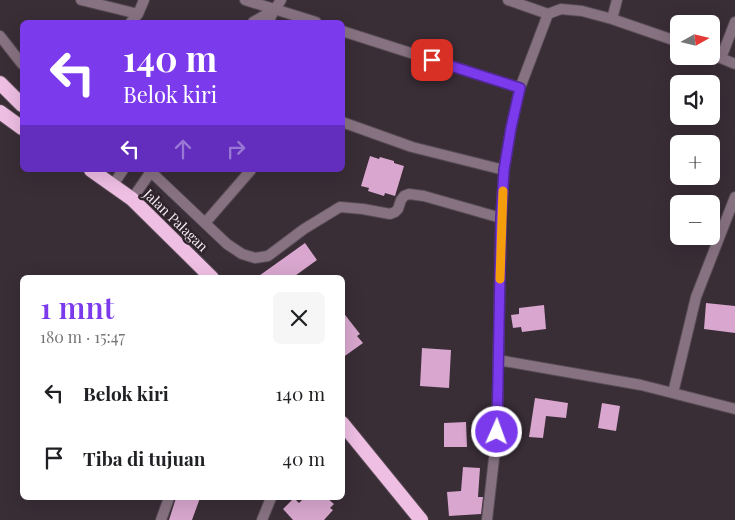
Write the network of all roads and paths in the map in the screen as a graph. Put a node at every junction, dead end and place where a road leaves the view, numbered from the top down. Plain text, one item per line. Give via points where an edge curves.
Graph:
1 (81, 0) edge
2 (144, 0) edge
3 (245, 0) edge
4 (281, 0) edge
5 (508, 0) edge
6 (617, 0) edge
7 (274, 9) junction
8 (138, 14) junction
9 (548, 14) junction
10 (612, 19) junction
11 (133, 20) edge
12 (256, 20) edge
13 (269, 20) edge
14 (310, 20) edge
15 (735, 22) edge
16 (345, 32) edge
17 (0, 36) edge
18 (670, 39) edge
19 (720, 49) edge
20 (720, 58) edge
21 (20, 61) edge
22 (735, 64) edge
23 (0, 83) edge
24 (520, 88) junction
25 (20, 103) edge
26 (0, 112) edge
27 (345, 123) edge
28 (20, 127) edge
29 (504, 170) junction
30 (94, 172) edge
31 (122, 172) edge
32 (149, 172) edge
33 (152, 172) edge
34 (249, 172) edge
35 (113, 185) junction
36 (735, 197) edge
37 (132, 199) junction
38 (501, 218) junction
39 (205, 224) junction
40 (209, 275) edge
41 (498, 360) junction
42 (673, 393) junction
43 (735, 408) edge
44 (345, 428) edge
45 (168, 500) edge
46 (270, 500) edge
47 (161, 520) edge
48 (262, 520) edge
49 (421, 520) edge
50 (487, 520) edge

1 - 8 street
2 - 8 street
3 - 7 street
4 - 7 street
5 - 9 street
6 - 10 street
7 - 12 street
7 - 13 street
7 - 14 street
8 - 11 street
9 - 10 street via 561,9
9 - 24 street
10 - 18 street
15 - 19 street
16 - 24 street
17 - 21 street
20 - 22 street
23 - 25 highway
24 - 29 street
26 - 28 highway
27 - 29 street via 412,147
29 - 38 street
30 - 35 highway, Jalan Palagan
31 - 35 street
32 - 37 street
33 - 39 street
34 - 39 street
35 - 37 highway, Jalan Palagan
36 - 42 street via 696,297
37 - 40 highway, Jalan Palagan
38 - 39 street via 409,194 390,214 340,207 268,256 254,258 227,244
38 - 41 street
41 - 42 street
41 - 50 street via 497,432
42 - 43 street
44 - 49 highway
45 - 47 street
46 - 48 street

